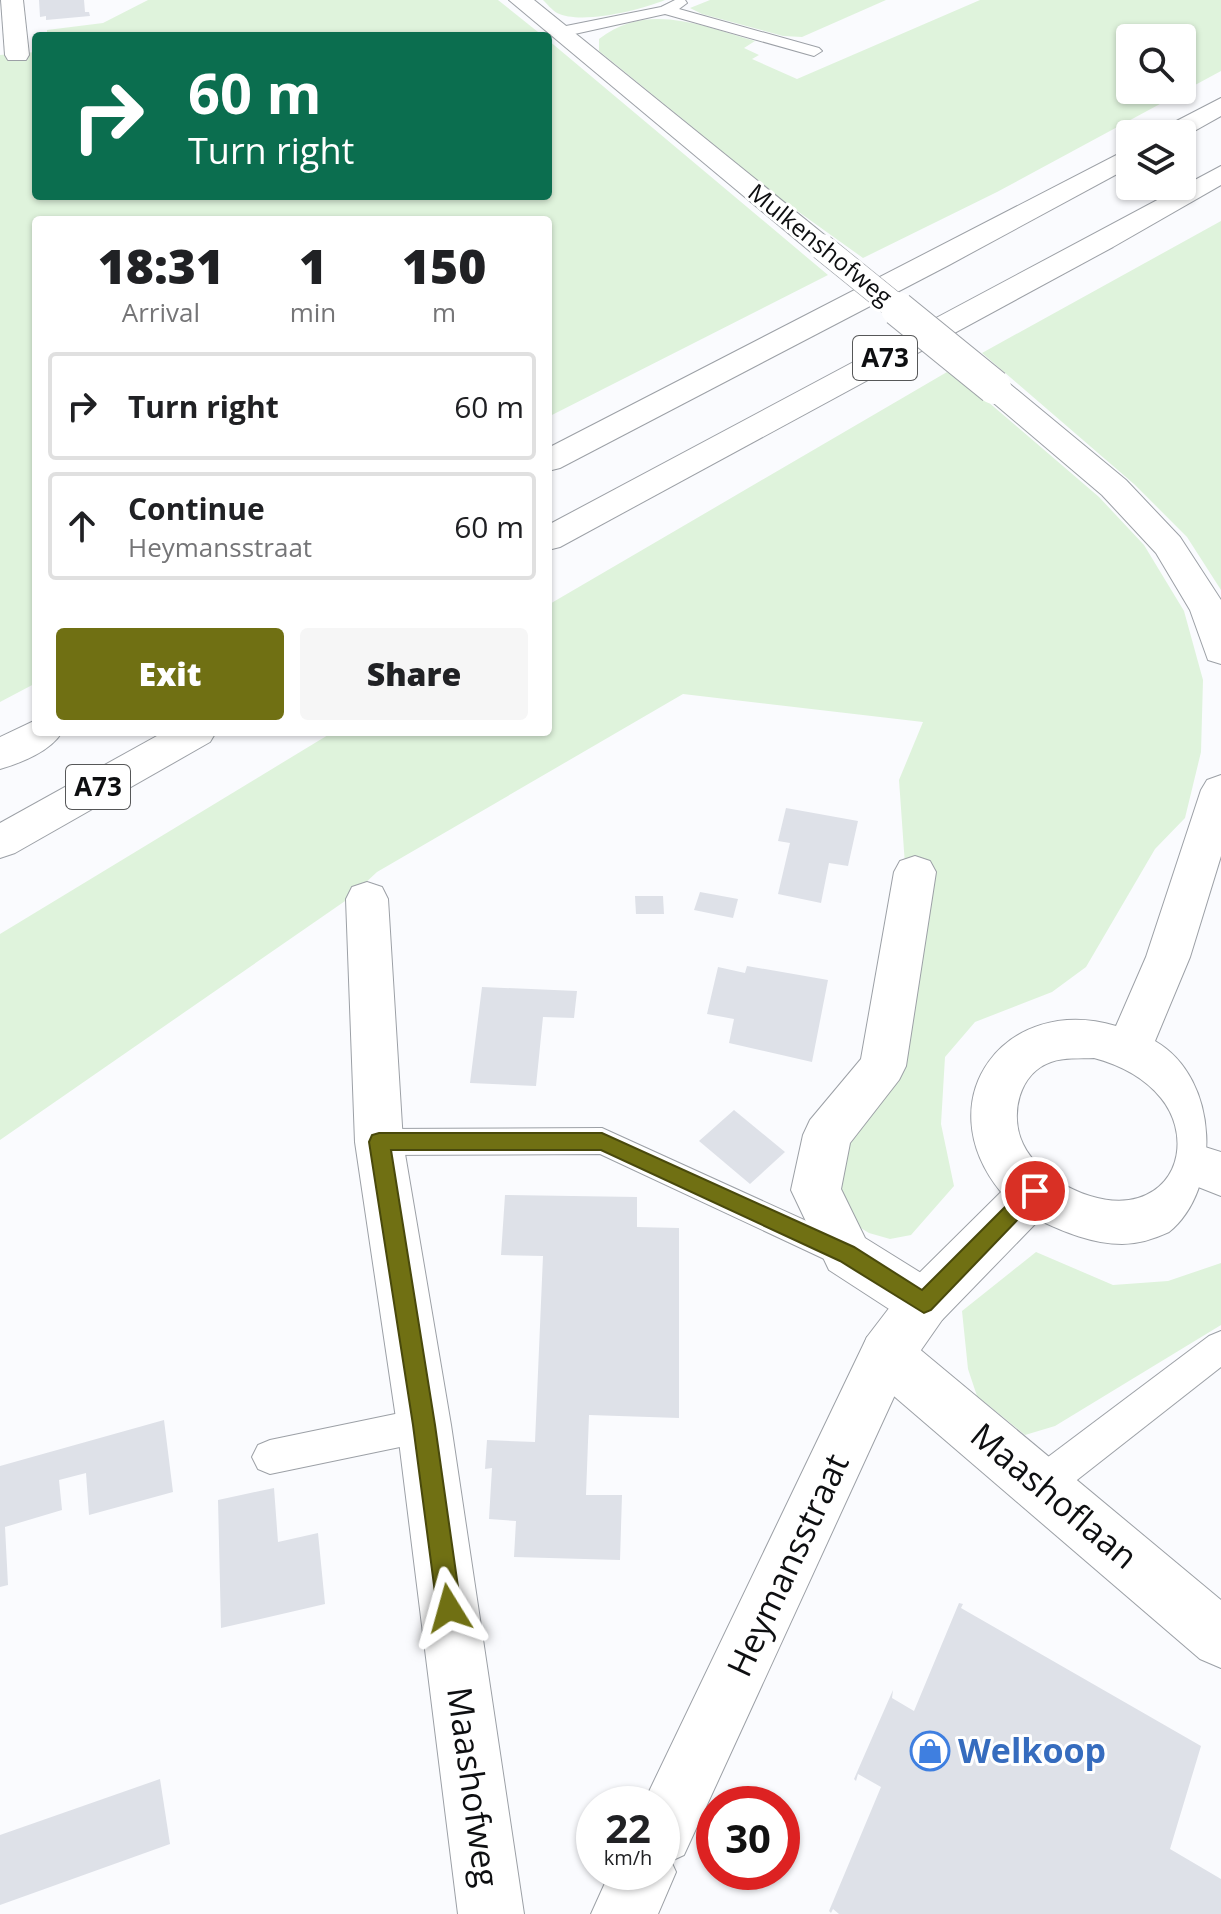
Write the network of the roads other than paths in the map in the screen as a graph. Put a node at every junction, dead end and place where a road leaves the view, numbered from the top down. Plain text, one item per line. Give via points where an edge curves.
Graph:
1 (12, 0) edge
2 (520, 0) edge
3 (688, 0) edge
4 (665, 10) junction
5 (561, 32) junction
6 (814, 51) dead end
7 (17, 55) dead end
8 (1219, 106) edge
9 (1194, 120) edge
10 (1116, 164) edge
11 (1221, 174) edge
12 (552, 459) edge
13 (552, 537) edge
14 (1221, 651) edge
15 (35, 736) edge
16 (189, 736) edge
17 (0, 755) edge
18 (1221, 790) edge
19 (0, 842) edge
20 (915, 872) dead end
21 (367, 899) dead end
22 (1129, 1049) junction
23 (379, 1142) junction
24 (1213, 1171) edge
25 (1035, 1191) junction
26 (847, 1254) junction
27 (924, 1303) junction
28 (1221, 1347) edge
29 (886, 1355) junction
30 (424, 1425) junction
31 (270, 1457) dead end
32 (1041, 1485) junction
33 (1221, 1638) edge
34 (680, 1795) edge
35 (635, 1890) edge
36 (491, 1914) edge
37 (624, 1914) edge

1 - 7 main road
2 - 5 main road, Mulkenshofweg
3 - 4 lane
4 - 5 lane
4 - 6 lane
5 - 14 main road, Mulkenshofweg, bridge via 1118,492 1165,540 1208,610
8 - 9 main road
10 - 12 main road, A73
11 - 13 main road, A73
15 - 17 main road, A73
16 - 19 main road, A73
18 - 22 main road via 1168,957
20 - 26 main road via 883,1066 827,1135 816,1190
21 - 23 main road, Maashofweg
22 - 24 main road via 1181,1085 1198,1111
22 - 25 main road via 1094,1039 1062,1040 1034,1048 1011,1063 997,1085 992,1111 996,1139 1011,1167
23 - 26 lane via 602,1141
23 - 30 main road, Maashofweg
24 - 25 main road via 1167,1211 1136,1221 1101,1220 1066,1210
25 - 27 main road, Heymansstraat
26 - 27 main road
27 - 29 main road, Heymansstraat
28 - 32 lane
29 - 32 main road, Maashoflaan
29 - 34 main road, Heymansstraat
30 - 31 lane
30 - 36 main road, Maashofweg
32 - 33 main road, Maashoflaan
35 - 37 main road

